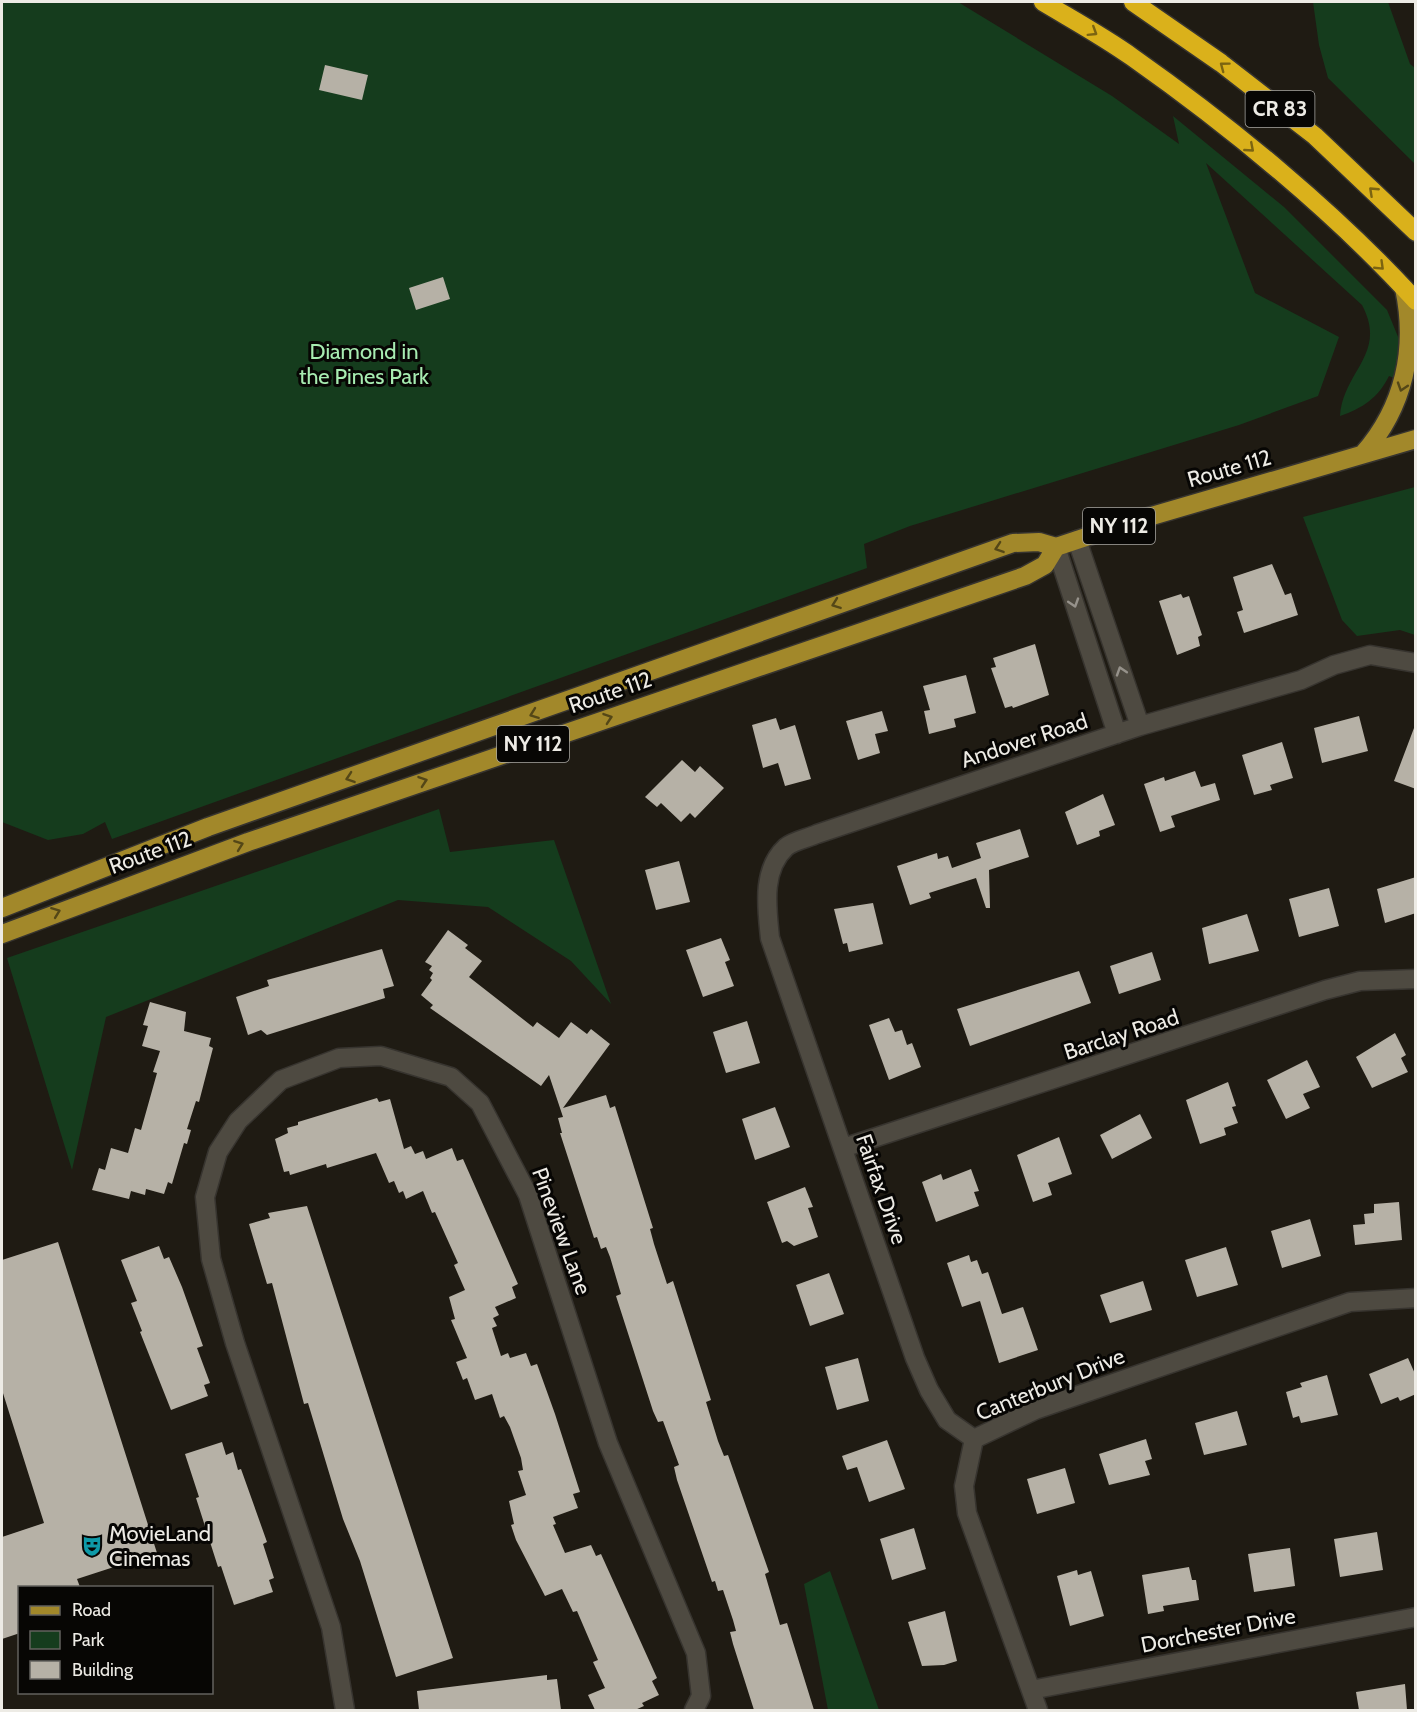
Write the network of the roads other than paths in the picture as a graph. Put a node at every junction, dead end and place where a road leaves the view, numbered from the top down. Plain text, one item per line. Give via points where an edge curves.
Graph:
1 (1043, 2) edge
2 (1133, 2) edge
3 (1416, 232) edge
4 (1410, 295) edge
5 (1416, 439) edge
6 (1363, 454) junction
7 (1077, 540) junction
8 (1056, 547) junction
9 (1416, 663) edge
10 (1140, 726) junction
11 (1117, 734) junction
12 (2, 908) edge
13 (2, 934) edge
14 (770, 938) joint
15 (1416, 979) edge
16 (843, 1148) junction
17 (1416, 1298) edge
18 (975, 1439) junction
19 (1416, 1617) edge
20 (1031, 1690) junction
21 (345, 1710) edge
22 (694, 1710) edge
23 (1038, 1710) edge

1 -> 4 highway, CR 83 via 1131,56 1229,130 1326,214
3 -> 2 highway, CR 83 via 1314,136 1221,63
4 -> 6 main road via 1405,377 1389,418
5 - 6 main road, Route 112 / NY 112
6 - 7 main road, Route 112 / NY 112
7 - 8 main road, Route 112 / NY 112
10 -> 7 street
8 -> 11 street
8 -> 12 main road, Route 112 / NY 112 via 1039,542 1002,546 208,827
13 -> 8 main road, Route 112 / NY 112 via 248,842 1024,576 1045,565
9 - 10 street, Andover Road via 1370,655 1301,680
10 - 11 street, Andover Road
11 - 14 street, Andover Road via 787,847 771,872 766,901
14 - 16 street, Fairfax Drive
15 - 16 street, Barclay Road via 1360,981 1325,990
16 - 18 street, Fairfax Drive via 928,1390 946,1420
17 - 18 street, Canterbury Drive via 1350,1302 1035,1410
18 - 20 street, Canterbury Drive via 963,1486 967,1513
19 - 20 street, Dorchester Drive
20 - 23 street, Canterbury Drive
21 - 22 street, Pineview Lane via 331,1627 235,1343 211,1259 205,1197 218,1152 238,1120 281,1080 339,1058 381,1056 451,1077 480,1103 528,1195 608,1443 696,1653 700,1696

